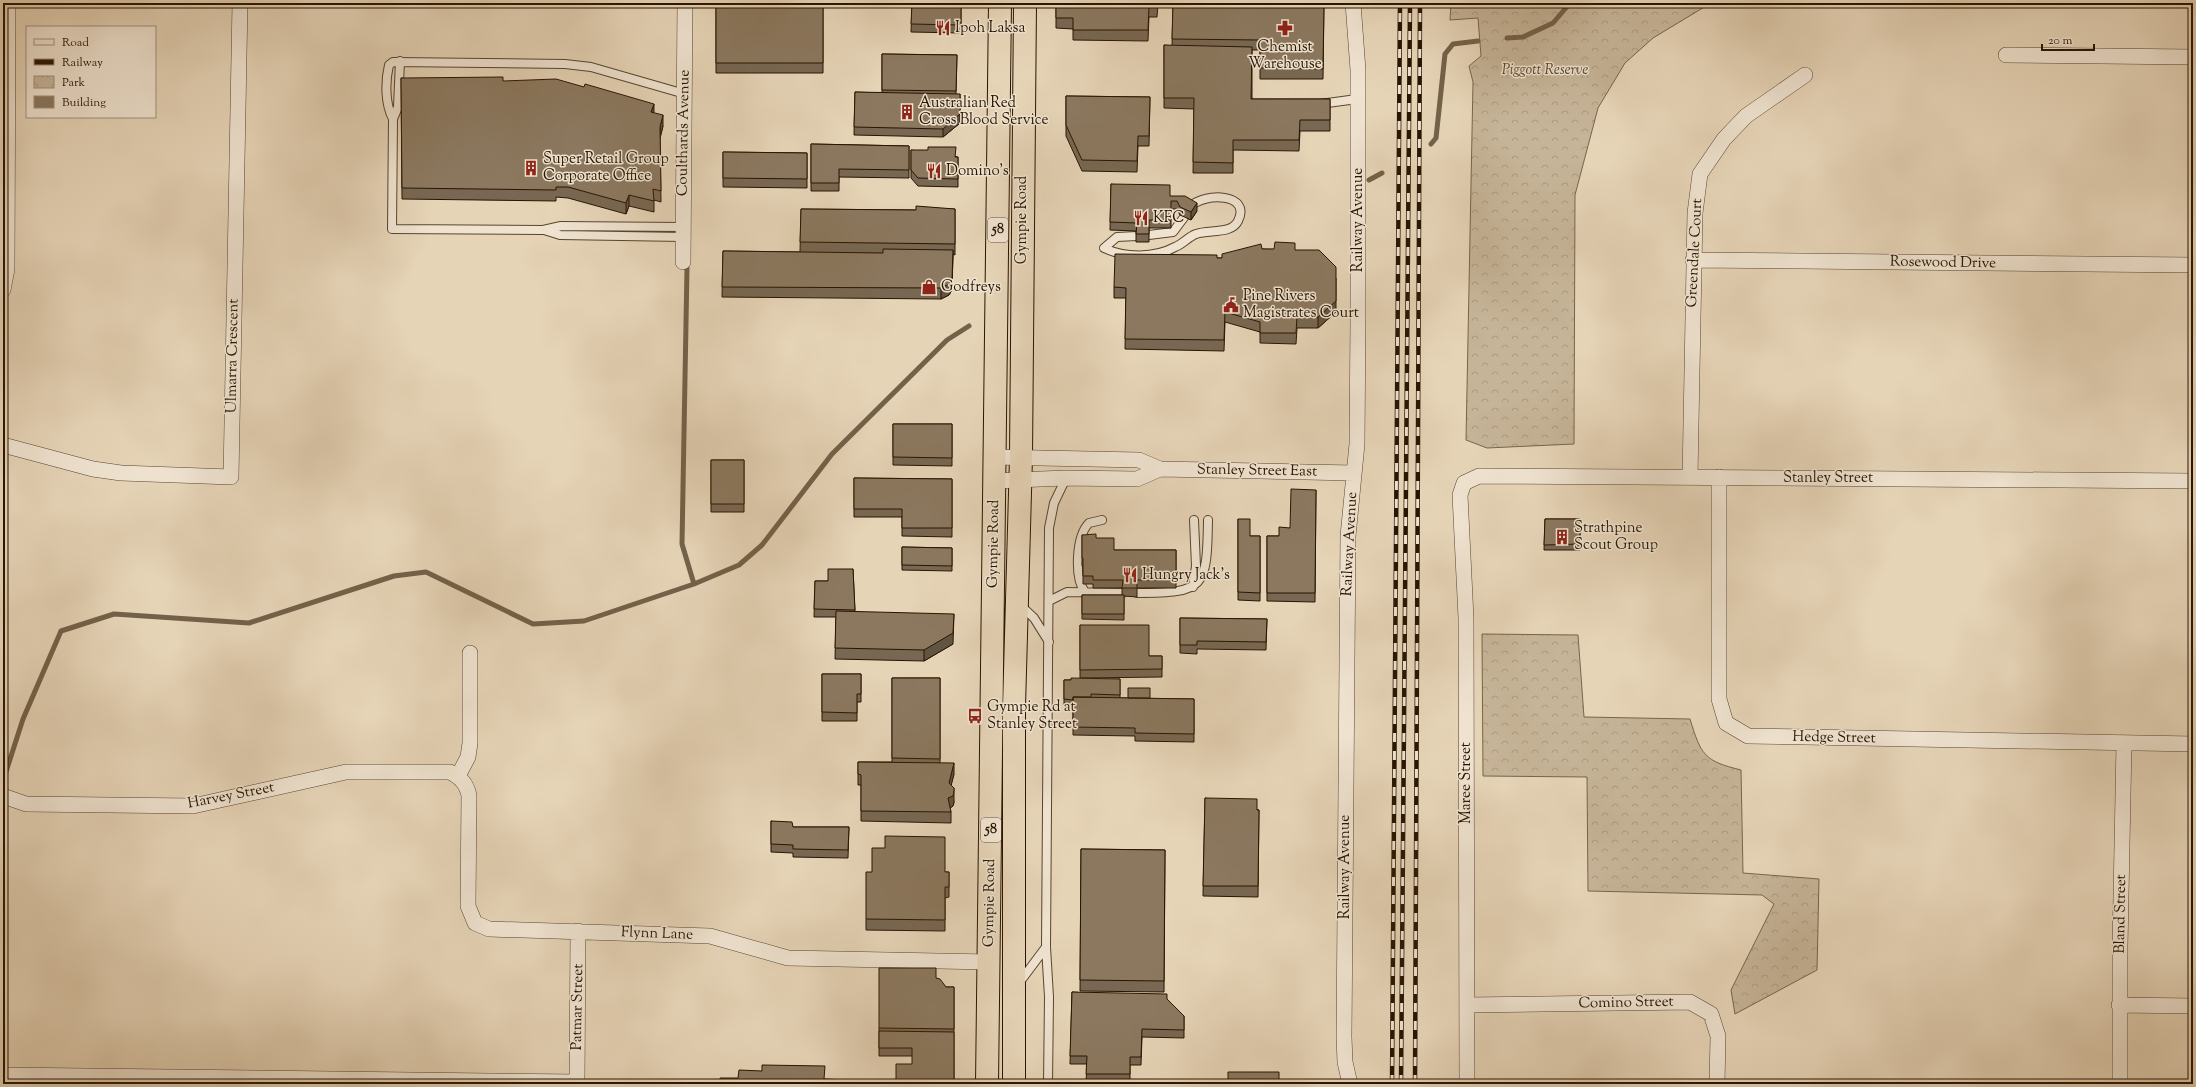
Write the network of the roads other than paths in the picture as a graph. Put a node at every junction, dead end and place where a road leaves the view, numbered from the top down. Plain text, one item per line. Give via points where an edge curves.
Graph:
1 (8, 3) edge
2 (240, 3) edge
3 (685, 3) edge
4 (1000, 3) edge
5 (1024, 3) edge
6 (1353, 3) edge
7 (2006, 55) dead end
8 (2193, 58) edge
9 (400, 61) junction
10 (1804, 75) dead end
11 (684, 94) junction
12 (1357, 100) junction
13 (1308, 104) edge
14 (393, 119) junction
15 (1190, 207) edge
16 (1185, 216) edge
17 (683, 232) junction
18 (1149, 235) edge
19 (1137, 236) edge
20 (1693, 260) junction
21 (683, 262) dead end
22 (2193, 265) edge
23 (3, 290) edge
24 (3, 445) edge
25 (996, 456) junction
26 (1021, 457) junction
27 (1160, 469) junction
28 (1354, 473) junction
29 (1690, 477) junction
30 (1719, 477) junction
31 (1066, 478) junction
32 (1021, 480) junction
33 (995, 481) junction
34 (2193, 481) edge
35 (1464, 483) joint
36 (1102, 520) dead end
37 (1194, 520) dead end
38 (1208, 520) dead end
39 (1192, 587) junction
40 (1085, 592) junction
41 (1123, 592) edge
42 (1136, 593) edge
43 (1049, 601) junction
44 (1018, 603) junction
45 (1049, 642) junction
46 (470, 653) dead end
47 (2124, 744) junction
48 (2193, 744) edge
49 (458, 776) junction
50 (3, 796) edge
51 (578, 931) junction
52 (1046, 947) junction
53 (989, 962) junction
54 (1015, 988) junction
55 (1467, 1005) junction
56 (2120, 1005) junction
57 (2193, 1006) edge
58 (3, 1075) edge
59 (185, 1081) edge
60 (577, 1083) edge
61 (987, 1084) edge
62 (1014, 1084) edge
63 (1048, 1084) edge
64 (1350, 1084) edge
65 (1467, 1084) edge
66 (1717, 1084) edge
67 (2120, 1084) edge

1 - 23 street via 7,268
2 - 24 street, Ulmarra Crescent via 231,477 121,473 92,469
3 - 11 street, Coulthards Avenue
4 - 25 highway, Gympie Road / 58
5 - 26 highway, Gympie Road / 58
6 - 12 street, Railway Avenue
7 - 8 street
9 - 11 lane via 565,64 591,67
9 - 14 lane via 398,107
9 - 14 lane via 388,65 387,72 388,109
10 - 20 street, Greendale Court via 1746,116 1724,139 1700,174
11 - 17 street, Coulthards Avenue
12 - 13 lane
12 - 28 street, Railway Avenue via 1357,444
14 - 17 lane via 392,229 543,230 560,236
15 - 19 lane via 1203,198 1226,198 1235,201 1240,216 1230,229 1196,234 1168,251 1145,255 1125,254 1104,248 1117,237
16 - 18 lane via 1173,232
17 - 21 street, Coulthards Avenue
20 - 22 street, Rosewood Drive
20 - 29 street, Greendale Court
25 - 26 street, Stanley Street East
25 - 33 highway, Gympie Road / 58
26 - 27 street, Stanley Street East via 1140,460
26 - 32 highway, Gympie Road / 58
27 - 28 street, Stanley Street East
27 - 31 street, Stanley Street East via 1137,479
28 - 64 street, Railway Avenue via 1348,536 1344,1024 1345,1062
29 - 30 street, Stanley Street
29 - 35 street, Stanley Street via 1479,476
30 - 34 street, Stanley Street
30 - 47 street, Hedge Street via 1719,699 1726,723 1748,736
31 - 32 street, Stanley Street East
31 - 43 lane via 1050,516
32 - 33 street, Stanley Street East
32 - 44 highway, Gympie Road / 58
33 - 53 highway, Gympie Road / 58
35 - 55 street, Maree Street via 1460,495 1466,618
36 - 40 lane via 1089,523 1080,538 1080,583
37 - 39 lane via 1196,566
38 - 39 lane via 1207,562 1202,576
39 - 42 lane via 1175,593
40 - 41 lane
40 - 43 lane via 1067,592
43 - 45 lane
44 - 45 lane via 1034,618
44 - 54 highway, Gympie Road / 58 via 1014,707
45 - 52 lane
46 - 49 street via 470,742 468,757
47 - 48 street, Hedge Street
47 - 56 street, Bland Street
49 - 50 street, Harvey Street via 440,771 346,772 193,806 26,804
49 - 51 street, Flynn Lane via 467,785 469,795 468,906 476,923 489,929
51 - 53 street, Flynn Lane via 710,936 788,958
51 - 60 street, Patmar Street
52 - 54 lane
52 - 63 lane via 1049,997
53 - 61 highway, Gympie Road / 58
54 - 62 highway, Gympie Road / 58
55 - 65 street, Maree Street
55 - 66 street, Comino Street via 1690,1002 1711,1014 1718,1036
56 - 57 street
56 - 67 street, Bland Street
58 - 59 street
59 - 60 street

